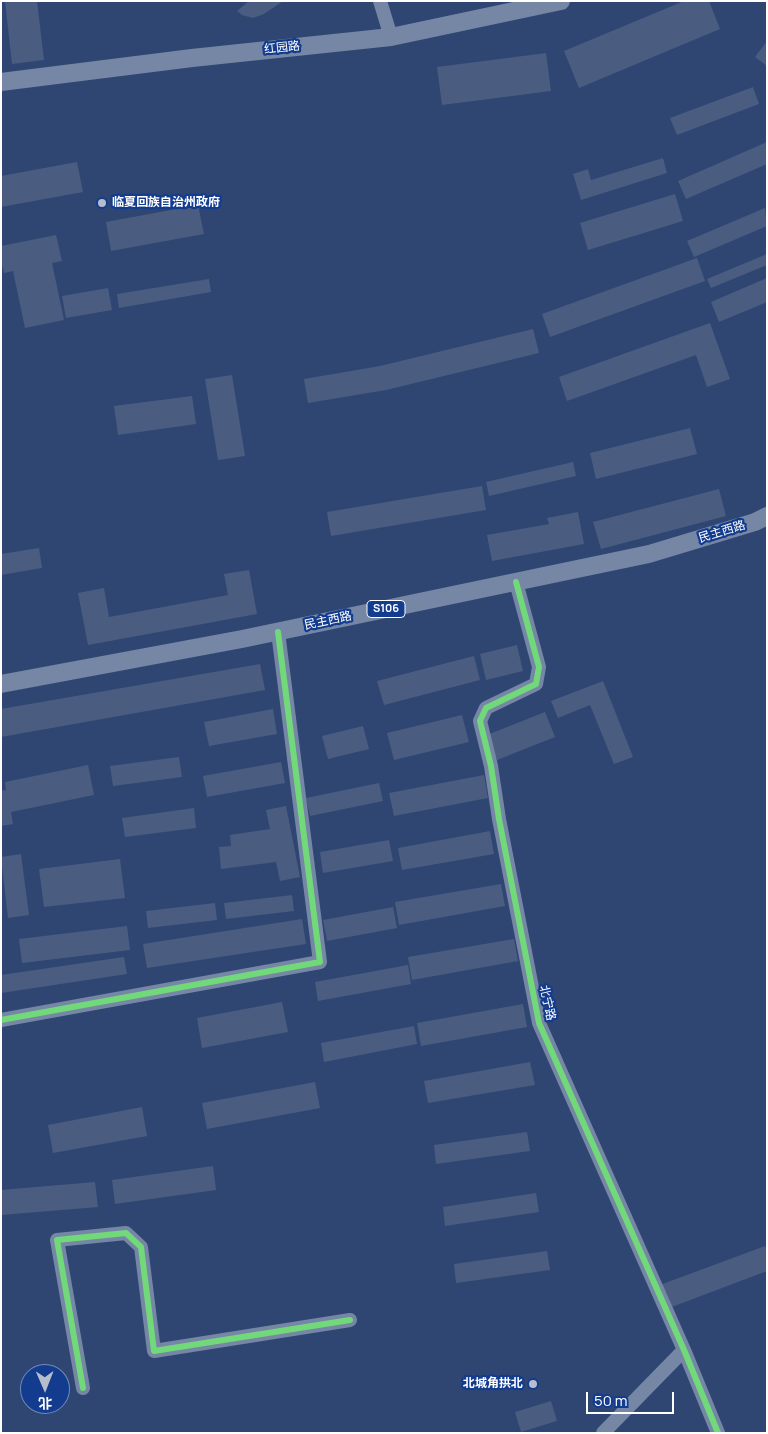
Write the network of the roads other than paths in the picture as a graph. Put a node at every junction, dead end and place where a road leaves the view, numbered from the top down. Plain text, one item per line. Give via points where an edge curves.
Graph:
1 (380, 1) edge
2 (561, 1) edge
3 (391, 37) junction
4 (1, 82) edge
5 (767, 516) edge
6 (516, 582) junction
7 (278, 632) junction
8 (1, 684) edge
9 (1, 1020) edge
10 (350, 1320) dead end
11 (684, 1350) junction
12 (83, 1388) dead end
13 (603, 1433) edge
14 (718, 1433) edge

1 - 3 street
2 - 3 main road, 红园路
3 - 4 main road, 红园路
5 - 6 main road, 民主西路 / S106 via 648,554
6 - 7 main road, 民主西路 / S106
6 - 11 street, 北宁路 via 539,667 536,684 486,708 480,721 539,1023
7 - 8 main road, 民主西路 / S106
7 - 9 street via 320,962
10 - 12 street via 154,1351 141,1247 126,1234 57,1240
11 - 13 street
11 - 14 street, 北宁路

